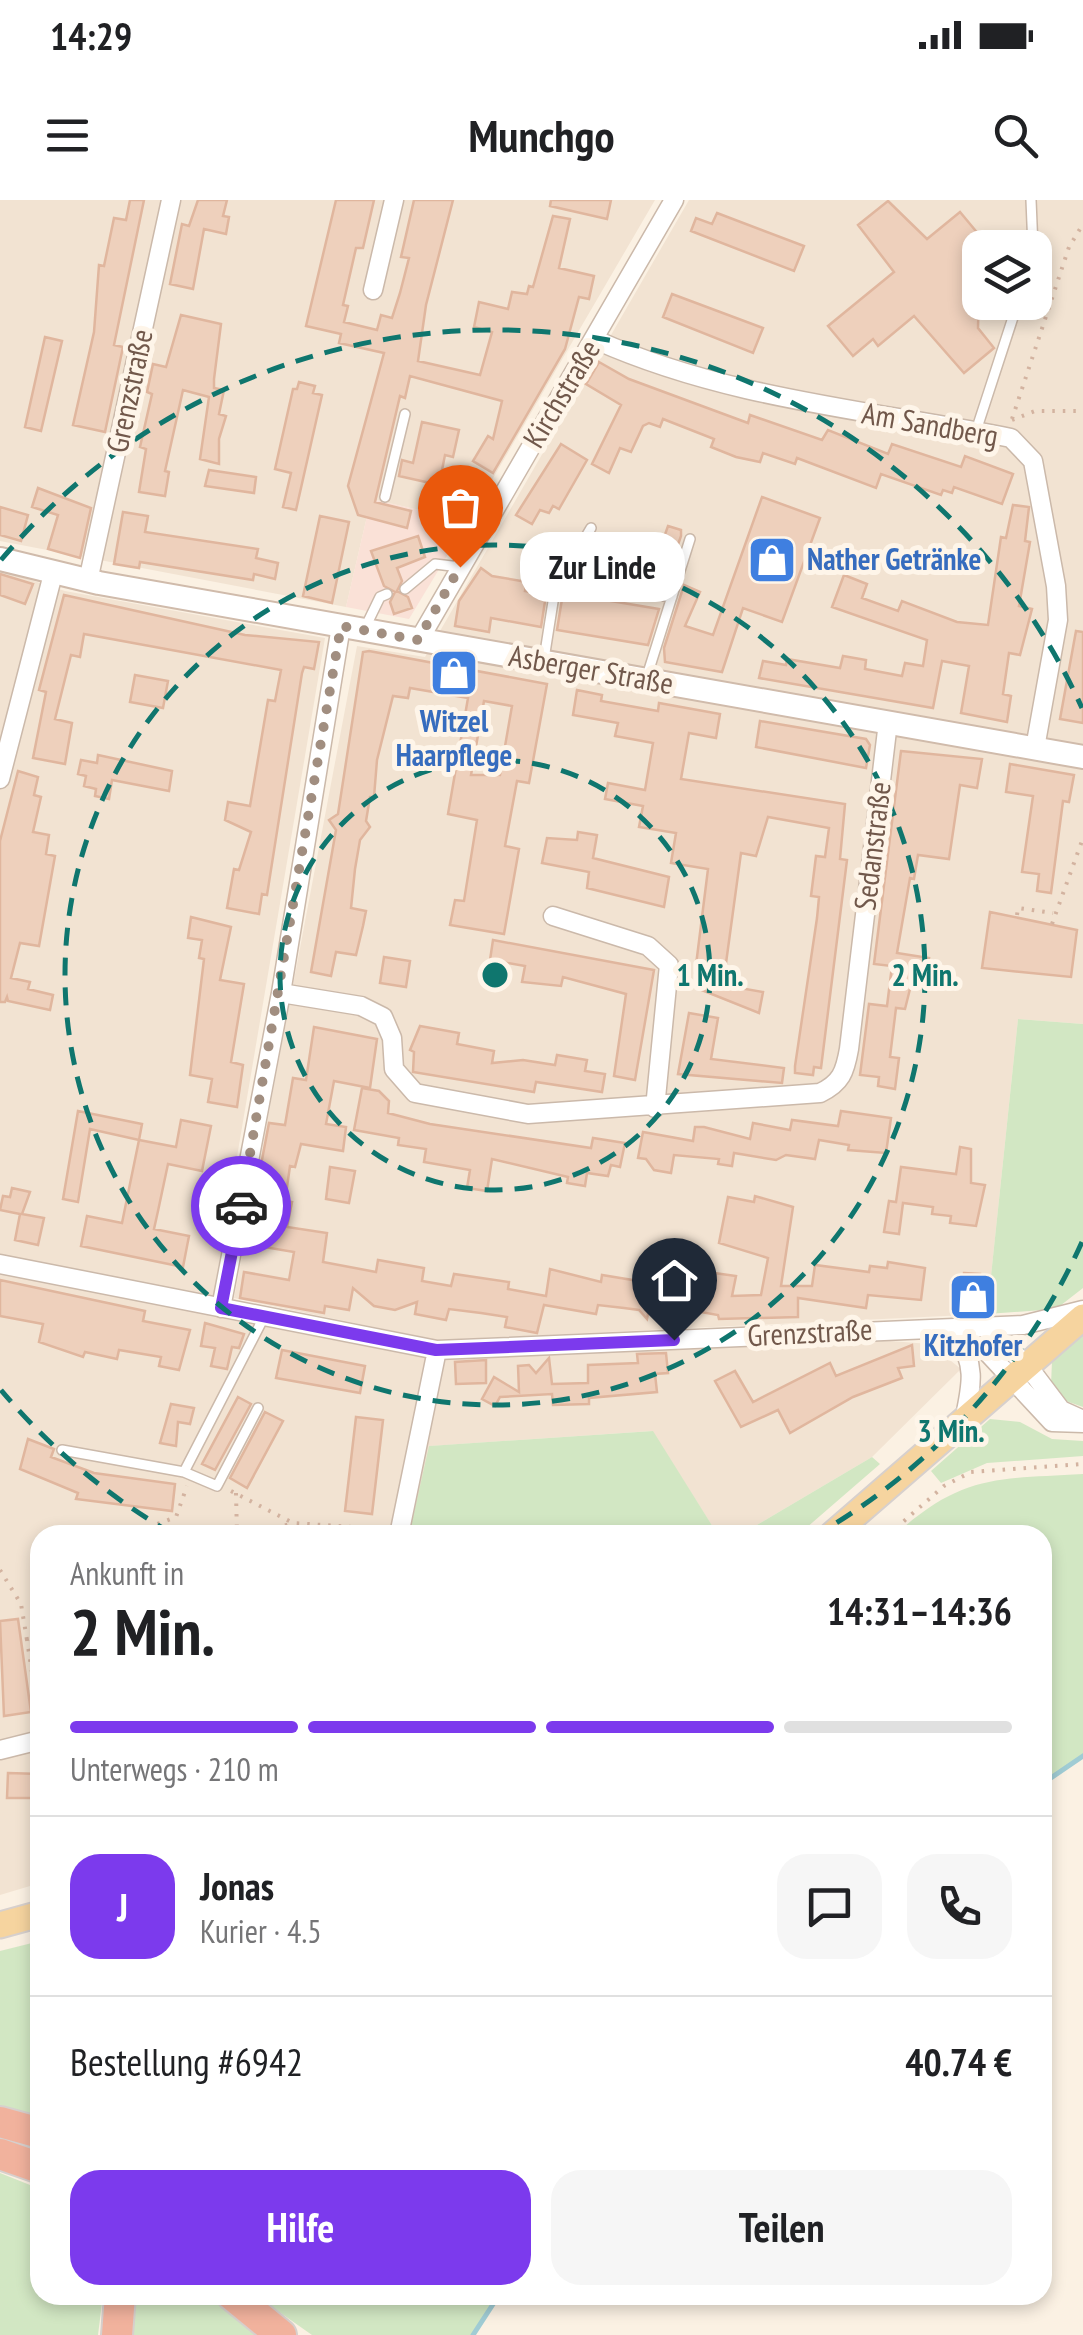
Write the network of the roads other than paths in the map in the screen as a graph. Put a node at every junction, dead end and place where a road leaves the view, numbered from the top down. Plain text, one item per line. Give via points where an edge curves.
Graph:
1 (171, 200) edge
2 (394, 200) edge
3 (674, 200) edge
4 (1031, 200) edge
5 (1032, 230) edge
6 (373, 290) dead end
7 (1012, 320) edge
8 (596, 340) junction
9 (405, 414) dead end
10 (976, 431) junction
11 (385, 497) dead end
12 (591, 528) dead end
13 (690, 538) dead end
14 (0, 560) edge
15 (460, 567) junction
16 (53, 574) junction
17 (94, 582) junction
18 (558, 582) junction
19 (405, 589) dead end
20 (387, 594) dead end
21 (672, 596) junction
22 (352, 628) junction
23 (418, 640) junction
24 (544, 662) junction
25 (646, 679) junction
26 (888, 722) junction
27 (1035, 748) junction
28 (1083, 757) edge
29 (0, 779) edge
30 (553, 916) dead end
31 (280, 994) junction
32 (655, 1108) junction
33 (0, 1264) edge
34 (221, 1308) junction
35 (1083, 1314) edge
36 (264, 1317) junction
37 (983, 1326) junction
38 (947, 1330) junction
39 (436, 1350) junction
40 (1019, 1372) junction
41 (258, 1408) dead end
42 (966, 1416) junction
43 (1083, 1422) edge
44 (62, 1450) dead end
45 (184, 1472) junction
46 (402, 1525) edge
47 (843, 1525) edge
48 (30, 1742) edge
49 (0, 1750) edge
50 (30, 1917) edge
51 (0, 1925) edge
52 (0, 2122) edge
53 (30, 2130) edge
54 (0, 2154) edge
55 (30, 2164) edge
56 (119, 2305) edge
57 (244, 2305) edge
58 (117, 2335) edge
59 (282, 2335) edge

1 - 17 street, Grenzstraße
2 - 6 street
3 - 8 street, Kirchstraße
4 - 5 lane
7 - 10 lane
8 - 10 street, Am Sandberg via 728,387
8 - 15 street, Kirchstraße
9 - 11 lane
10 - 27 street, Am Sandberg via 1012,429 1033,461 1058,620
12 - 18 lane
13 - 21 lane
14 - 16 street, Asberger Straße
15 - 19 lane via 435,564
15 - 23 street, Kirchstraße
16 - 17 street, Asberger Straße
16 - 29 street
17 - 22 street, Asberger Straße
18 - 21 lane
18 - 24 lane
20 - 22 lane
21 - 25 lane
22 - 23 street, Asberger Straße
22 - 31 street
23 - 24 street, Asberger Straße
24 - 25 street, Asberger Straße
25 - 26 street, Asberger Straße
26 - 27 street, Asberger Straße
26 - 32 street, Sedanstraße via 845,1072 820,1093
27 - 28 street, Asberger Straße
30 - 32 street via 648,946 669,965
31 - 32 street via 362,1006 383,1018 394,1069 415,1093 528,1114
31 - 34 street
33 - 34 street, Grenzstraße
34 - 36 street, Grenzstraße
35 - 37 street, Grenzstraße
35 - 40 main road
36 - 39 street, Grenzstraße
36 - 45 lane
37 - 38 street, Grenzstraße
37 - 40 street
38 - 39 street, Grenzstraße
38 - 40 street
38 - 42 street via 968,1352 974,1373
39 - 46 street
40 - 42 main road
40 - 43 street
41 - 45 lane via 217,1486
42 - 47 main road
44 - 45 lane
48 - 49 street
50 - 51 main road
52 - 53 highway
54 - 55 highway
56 - 58 highway
57 - 59 highway

